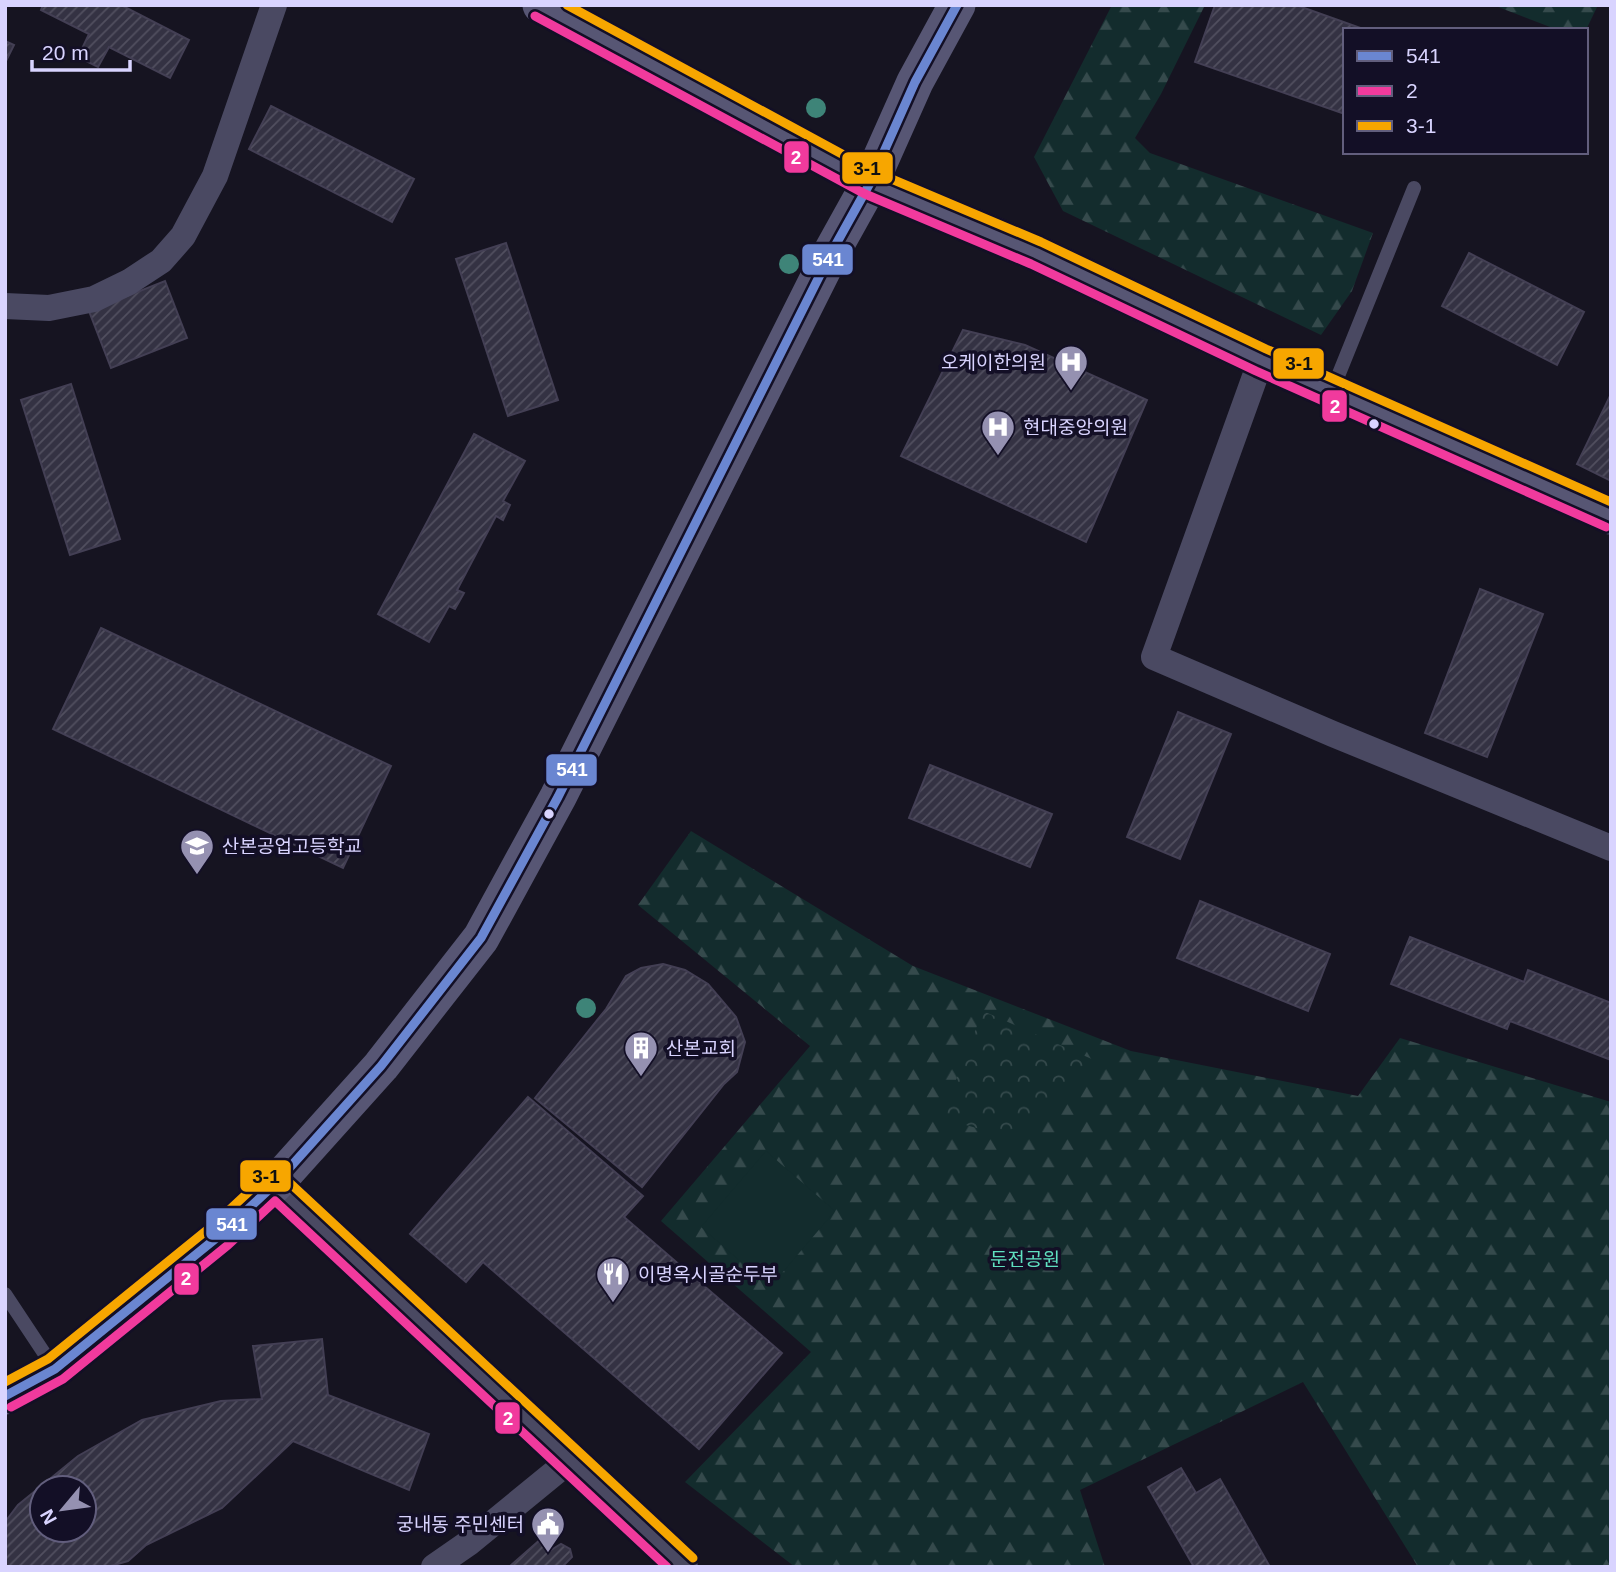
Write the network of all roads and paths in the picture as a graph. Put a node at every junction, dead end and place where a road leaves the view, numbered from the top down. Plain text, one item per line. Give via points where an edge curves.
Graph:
1 (274, 5) edge
2 (541, 5) edge
3 (957, 5) edge
4 (870, 183) junction
5 (1414, 188) dead end
6 (5, 306) edge
7 (1261, 360) junction
8 (1332, 392) junction
9 (1611, 516) edge
10 (1611, 848) edge
11 (275, 1184) junction
12 (5, 1294) edge
13 (55, 1369) junction
14 (5, 1396) edge
15 (569, 1461) junction
16 (434, 1567) edge
17 (685, 1567) edge

1 - 6 street via 215,176 183,236 161,261 94,299 49,308
2 - 4 street
3 - 4 street via 915,82
4 - 7 street via 1036,253
4 - 11 street via 558,797 481,938 381,1066
5 - 8 lane
7 - 8 street
7 - 10 street via 1154,657
8 - 9 street
11 - 13 street via 220,1235
11 - 15 street
12 - 13 lane
13 - 14 street
15 - 16 street
15 - 17 street

